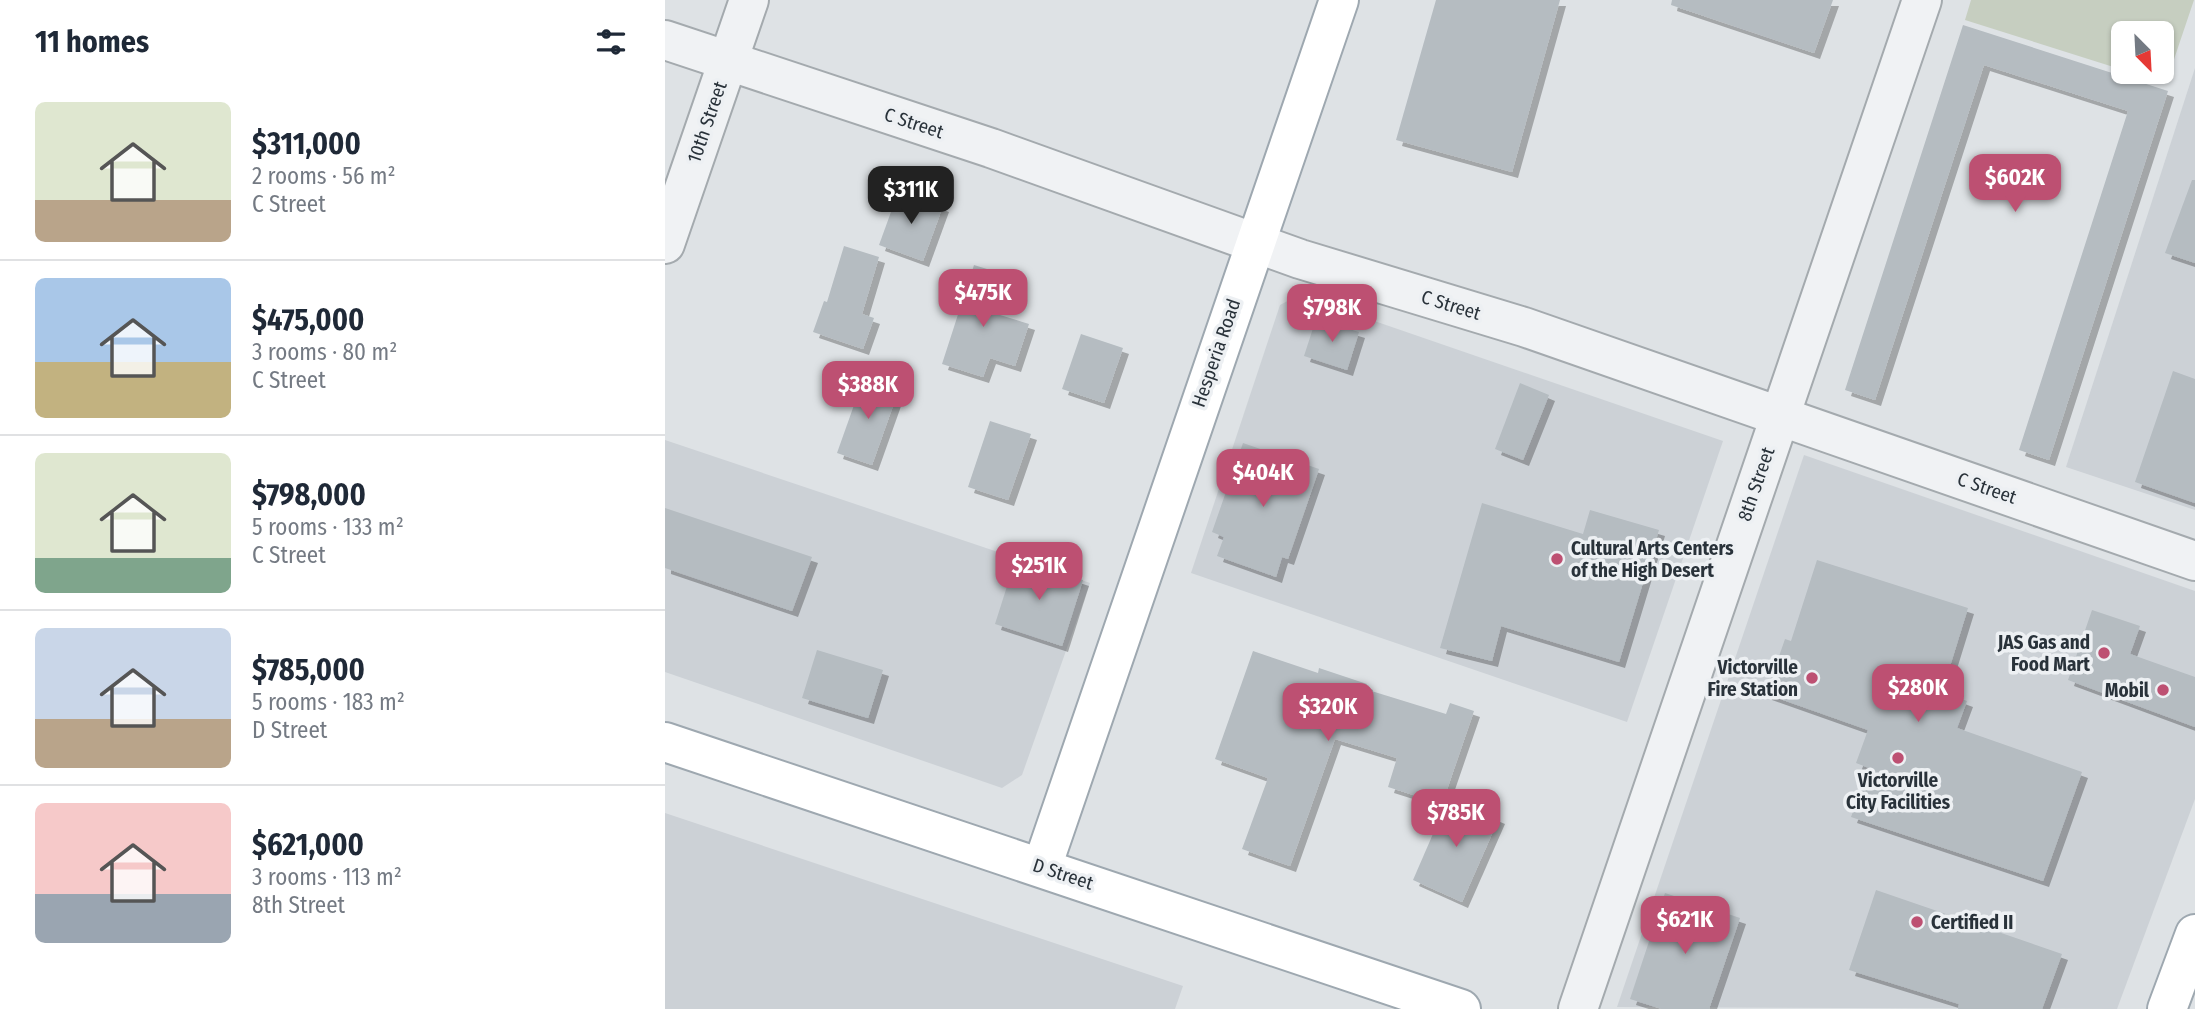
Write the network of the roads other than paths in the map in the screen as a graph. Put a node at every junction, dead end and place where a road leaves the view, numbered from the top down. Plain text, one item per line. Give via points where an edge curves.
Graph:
1 (749, 0) edge
2 (1339, 0) edge
3 (1922, 0) edge
4 (665, 40) edge
5 (728, 62) junction
6 (665, 244) edge
7 (1254, 244) junction
8 (1780, 415) junction
9 (2195, 561) edge
10 (665, 742) edge
11 (1042, 867) junction
12 (2195, 934) edge
13 (1461, 1009) edge
14 (1579, 1009) edge
15 (2167, 1009) edge

1 - 5 street, 10th Street
2 - 7 main road, Hesperia Road
3 - 8 street, 8th Street
4 - 5 street, C Street
5 - 6 street, 10th Street
5 - 7 street, C Street via 991,148
7 - 8 street, C Street via 1524,327
7 - 11 main road, Hesperia Road
8 - 9 street, C Street
8 - 14 street, 8th Street
10 - 11 main road, D Street
11 - 13 main road, D Street
12 - 15 main road

